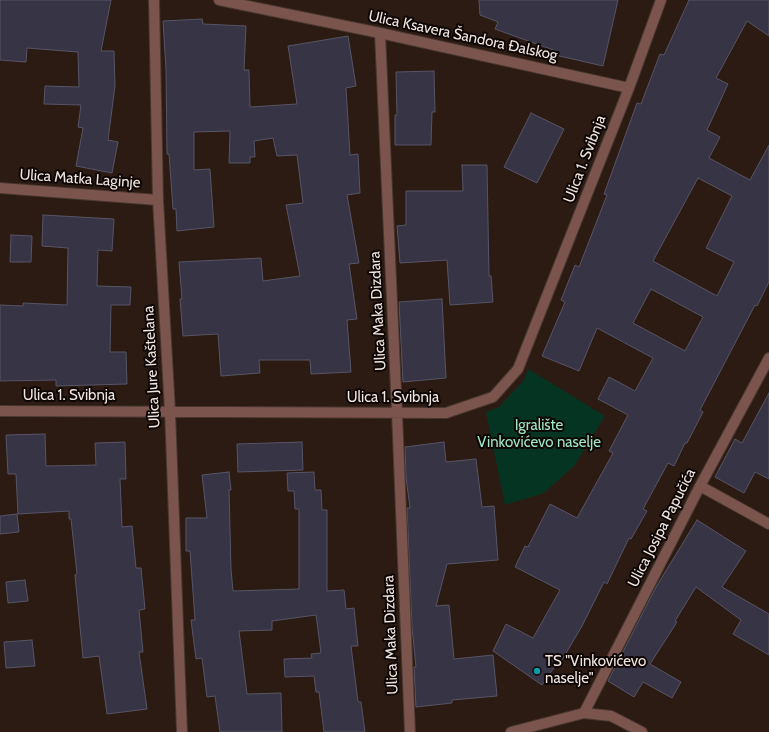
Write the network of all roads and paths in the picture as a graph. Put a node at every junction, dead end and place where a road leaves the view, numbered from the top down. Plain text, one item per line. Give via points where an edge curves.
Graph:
1 (154, 0) edge
2 (219, 0) edge
3 (662, 0) edge
4 (380, 33) junction
5 (629, 88) junction
6 (0, 188) edge
7 (158, 200) junction
8 (769, 358) edge
9 (0, 411) edge
10 (170, 411) junction
11 (397, 413) junction
12 (700, 486) junction
13 (769, 524) edge
14 (584, 713) junction
15 (182, 732) edge
16 (410, 732) edge
17 (511, 732) edge
18 (642, 732) edge

1 - 7 street, Ulica Jure Kaštelana
2 - 4 street, Ulica Ksavera Šandora Đalskog
3 - 5 street, Ulica 1. Svibnja
4 - 5 street, Ulica Ksavera Šandora Đalskog
4 - 11 street, Ulica Maka Dizdara
5 - 11 street, Ulica 1. Svibnja via 518,369 493,397 446,413
6 - 7 street, Ulica Matka Laginje
7 - 10 street, Ulica Jure Kaštelana
8 - 12 street, Ulica Josipa Papučića
9 - 10 street, Ulica 1. Svibnja
10 - 11 street, Ulica 1. Svibnja
10 - 15 street, Ulica Jure Kaštelana
11 - 16 street, Ulica Maka Dizdara
12 - 13 street
12 - 14 street, Ulica Josipa Papučića
14 - 17 street
14 - 18 street via 611,716

